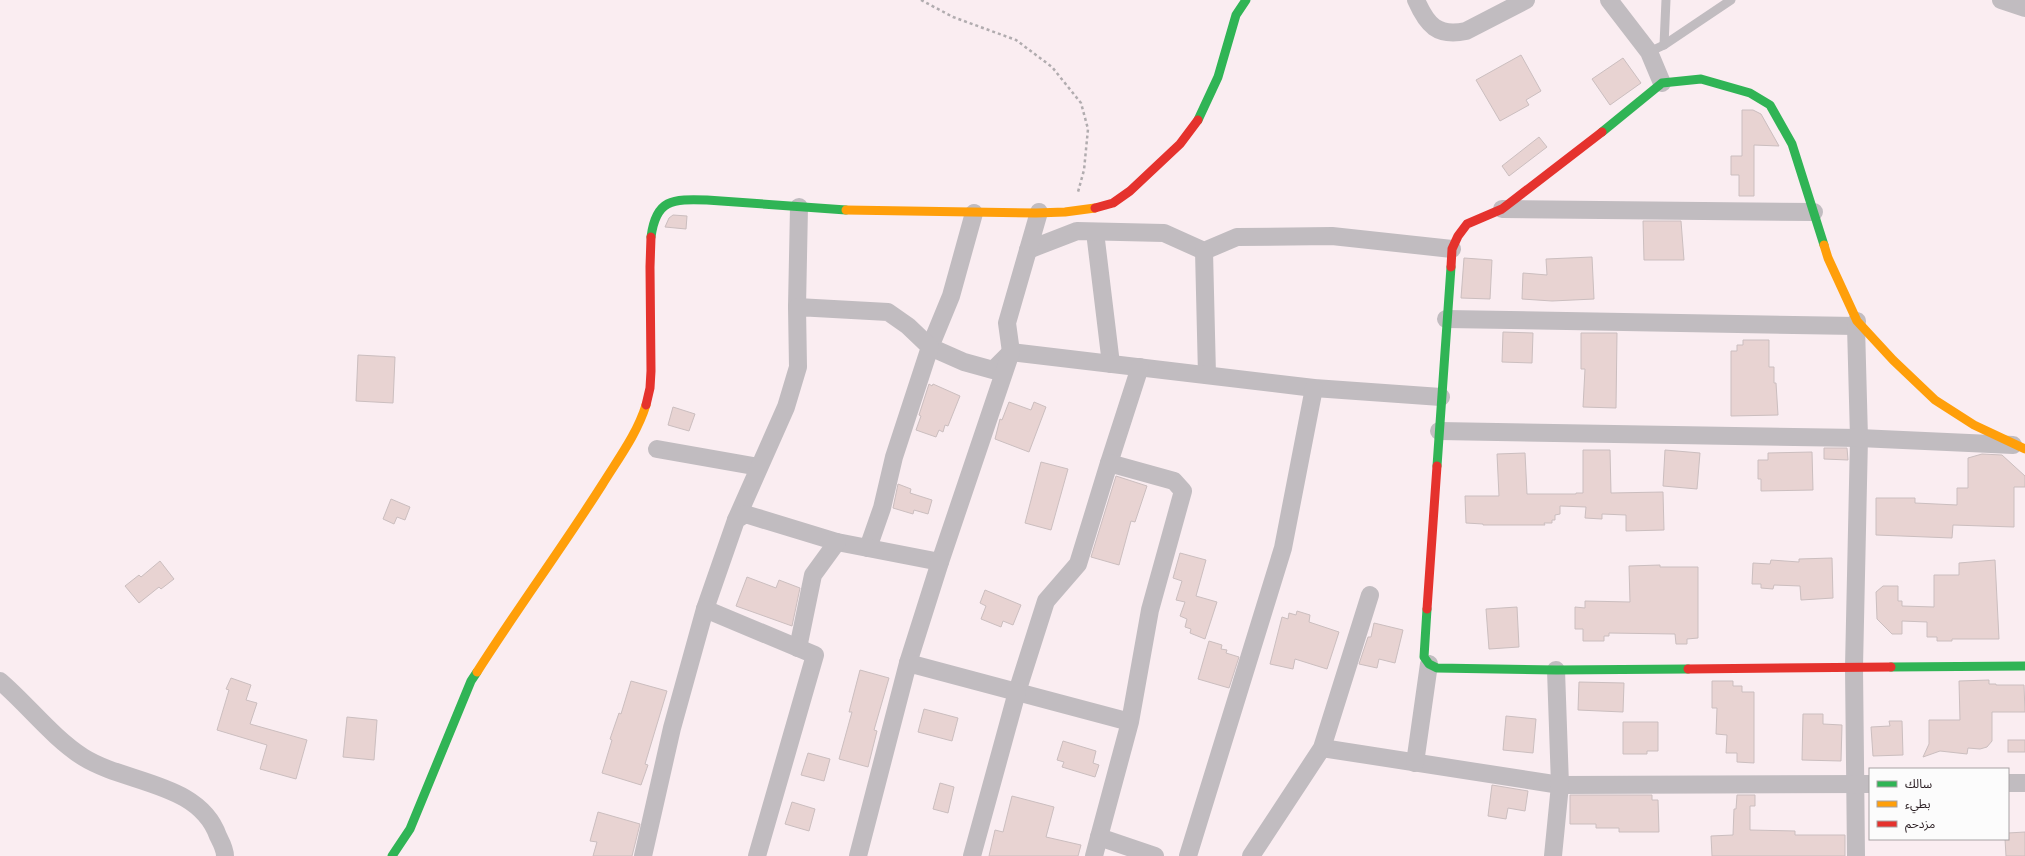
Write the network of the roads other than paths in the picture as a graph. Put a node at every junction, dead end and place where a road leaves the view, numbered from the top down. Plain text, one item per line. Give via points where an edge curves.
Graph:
1 (1246, 0) edge
2 (1416, 0) edge
3 (1526, 0) edge
4 (1609, 0) edge
5 (1666, 0) edge
6 (1731, 0) edge
7 (2001, 0) edge
8 (2025, 8) edge
9 (1656, 48) junction
10 (1662, 83) junction
11 (799, 207) junction
12 (1502, 209) junction
13 (1038, 212) junction
14 (1814, 212) junction
15 (974, 213) junction
16 (1095, 232) junction
17 (1452, 249) junction
18 (1028, 250) junction
19 (1204, 251) junction
20 (797, 307) junction
21 (1446, 320) junction
22 (1856, 323) junction
23 (930, 347) junction
24 (1010, 352) junction
25 (1111, 364) junction
26 (1140, 367) junction
27 (1206, 375) junction
28 (1314, 388) junction
29 (1441, 397) junction
30 (1439, 431) junction
31 (1859, 438) junction
32 (2020, 447) edge
33 (657, 449) dead end
34 (1109, 462) junction
35 (759, 467) junction
36 (736, 520) junction
37 (837, 542) junction
38 (868, 548) junction
39 (940, 562) junction
40 (1370, 595) dead end
41 (705, 609) junction
42 (798, 648) junction
43 (908, 664) junction
44 (1429, 664) junction
45 (2025, 666) edge
46 (1854, 667) junction
47 (1556, 670) junction
48 (0, 681) edge
49 (1017, 692) junction
50 (1130, 722) junction
51 (1322, 748) junction
52 (1415, 763) junction
53 (2009, 783) edge
54 (2025, 783) edge
55 (1863, 784) edge
56 (1560, 785) junction
57 (1099, 837) junction
58 (224, 856) edge
59 (392, 856) edge
60 (644, 856) edge
61 (757, 856) edge
62 (858, 856) edge
63 (972, 856) edge
64 (1094, 856) edge
65 (1154, 856) edge
66 (1188, 856) edge
67 (1251, 856) edge
68 (1553, 856) edge
69 (1856, 856) edge

1 - 13 street via 1236,15 1214,90 1188,134 1120,199 1107,205 1064,212
2 - 3 street via 1428,23 1445,32 1456,33 1466,31
4 - 9 street
5 - 9 lane
6 - 9 lane
7 - 8 street
9 - 10 street
10 - 12 street via 1607,129
10 - 14 street via 1701,79 1750,93 1770,105 1792,144
11 - 15 street via 912,213
11 - 20 street
11 - 59 street via 678,200 664,205 657,211 652,222 650,240 652,328 650,386 645,411 638,427 588,506 471,681 410,829
12 - 14 street
12 - 17 street via 1467,224
13 - 15 street
13 - 18 street
14 - 22 street via 1828,258
15 - 23 street via 951,296
16 - 18 street via 1077,231
16 - 19 street via 1164,233
16 - 25 street
17 - 19 street via 1332,236 1237,237
17 - 21 street
18 - 24 street via 1007,323
19 - 27 street
20 - 23 street via 888,312 908,326
20 - 35 street via 798,367 786,407
21 - 22 street
21 - 29 street
22 - 31 street
22 - 32 street via 1935,400 1974,425
23 - 24 street via 964,362 993,370
23 - 38 street
24 - 25 street
24 - 39 street
25 - 26 street
26 - 27 street
26 - 34 street
27 - 28 street
28 - 29 street
28 - 66 street via 1283,548
29 - 30 street
30 - 31 street
30 - 44 street via 1424,657
31 - 32 street
31 - 46 street
33 - 35 street
34 - 49 street via 1078,564 1046,601
34 - 50 street via 1174,481 1183,492 1150,610
35 - 36 street
36 - 37 street via 745,514
36 - 41 street
37 - 38 street
37 - 42 street via 813,575
38 - 39 street
39 - 43 street
40 - 51 street
41 - 42 street
41 - 60 street via 672,728
42 - 61 street via 815,655
43 - 49 street
43 - 62 street
44 - 47 street via 1437,668
44 - 52 street
45 - 46 street
46 - 47 street
46 - 55 street
47 - 56 street
48 - 58 street via 83,757 107,770 175,792 197,806 215,827
49 - 50 street
49 - 63 street
50 - 57 street
51 - 52 street
51 - 67 street
52 - 56 street
53 - 54 street
55 - 56 street
55 - 69 street
56 - 68 street
57 - 64 street
57 - 65 street

